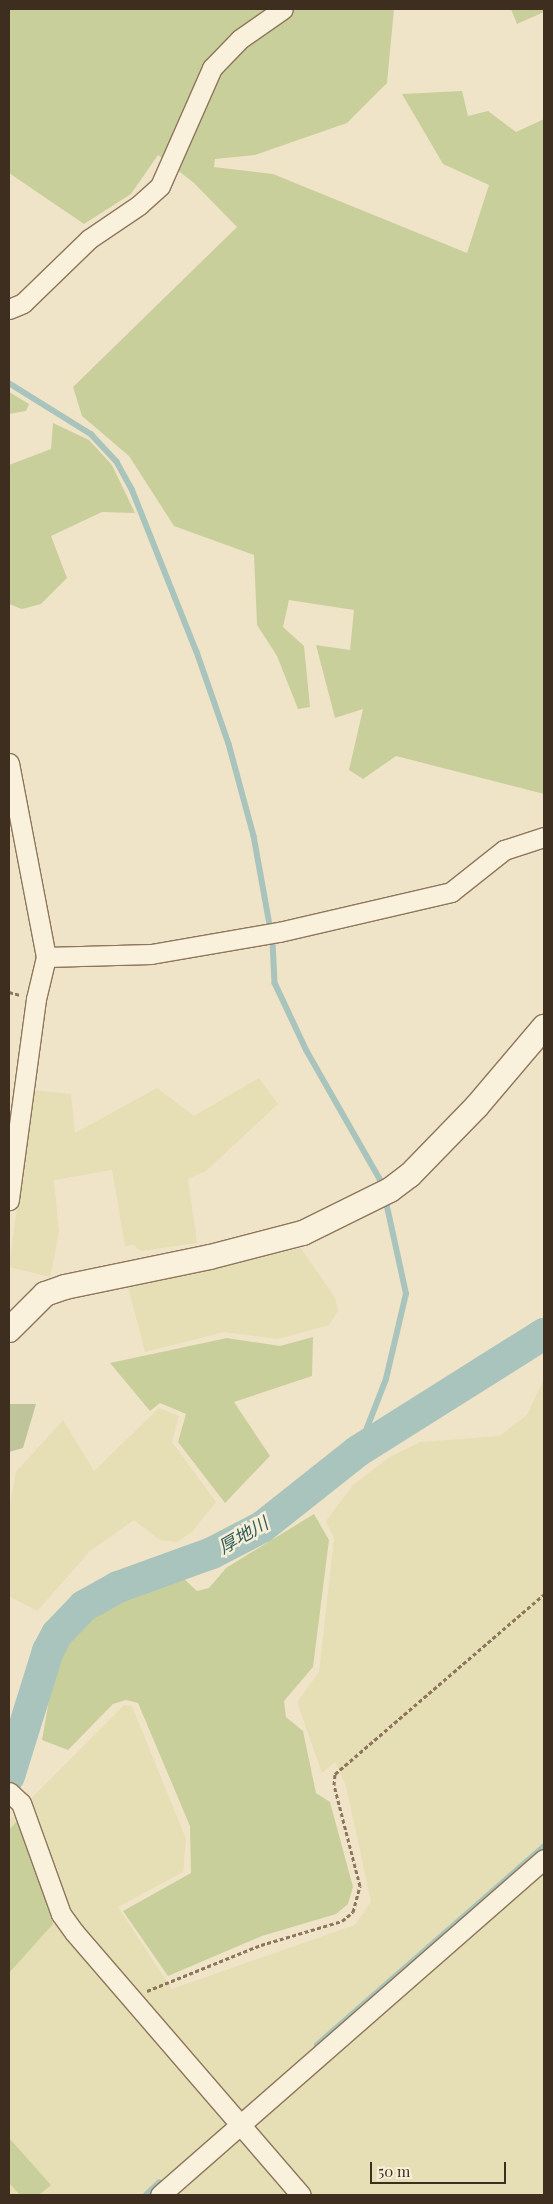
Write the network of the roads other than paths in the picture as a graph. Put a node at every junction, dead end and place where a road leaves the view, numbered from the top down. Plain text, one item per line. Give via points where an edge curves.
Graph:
1 (282, 9) edge
2 (9, 309) edge
3 (9, 762) edge
4 (544, 837) edge
5 (46, 958) junction
6 (544, 1027) edge
7 (9, 1200) edge
8 (9, 1328) edge
9 (13, 1795) edge
10 (544, 1859) edge
11 (238, 2119) junction
12 (160, 2195) edge
13 (301, 2195) edge

1 - 2 street via 240,39 212,68 160,186 89,239 23,303
3 - 5 street
4 - 5 street via 504,850 451,892 271,933 151,954
5 - 7 street via 36,1000
6 - 8 street via 477,1106 410,1175 383,1193 303,1233 45,1294
9 - 11 street via 61,1914
10 - 11 street
11 - 12 street
11 - 13 street

